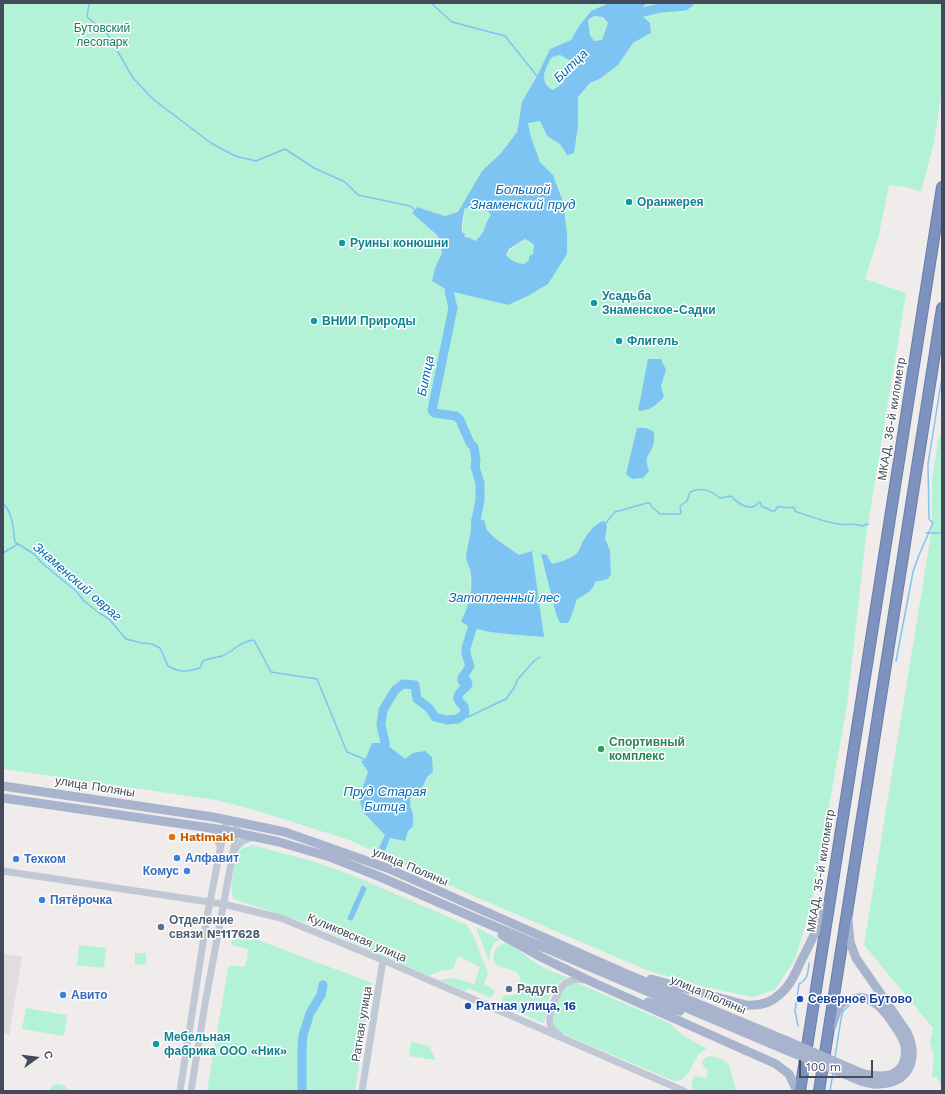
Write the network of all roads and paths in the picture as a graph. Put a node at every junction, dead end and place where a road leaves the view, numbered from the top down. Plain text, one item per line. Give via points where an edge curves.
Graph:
1 (942, 187) edge
2 (942, 308) edge
3 (868, 655) joint
4 (3, 786) edge
5 (3, 798) edge
6 (233, 821) junction
7 (211, 828) junction
8 (224, 830) junction
9 (237, 833) junction
10 (256, 837) junction
11 (221, 848) junction
12 (233, 853) junction
13 (3, 871) edge
14 (832, 882) junction
15 (850, 895) junction
16 (210, 902) junction
17 (223, 904) junction
18 (470, 916) junction
19 (383, 960) junction
20 (627, 974) junction
21 (590, 981) junction
22 (623, 996) junction
23 (708, 1018) junction
24 (828, 1037) junction
25 (562, 1038) junction
26 (787, 1046) junction
27 (861, 1077) junction
28 (660, 1080) junction
29 (180, 1088) edge
30 (680, 1090) edge
31 (188, 1091) edge
32 (191, 1091) edge
33 (362, 1091) edge
34 (668, 1091) edge
35 (798, 1091) edge
36 (819, 1091) edge

1 - 3 highway, МКАД, 36-й километр
2 - 15 highway
3 - 14 highway, МКАД, 35-й километр
4 - 6 main road, улица Поляны
5 - 7 main road, улица Поляны
6 - 8 street via 226,823
6 - 9 street via 237,825
6 - 20 main road, улица Поляны via 285,832 387,868
7 - 8 main road, улица Поляны
7 - 11 street
8 - 9 main road, улица Поляны
8 - 11 street
9 - 10 main road, улица Поляны
9 - 12 street
10 - 12 street via 243,841
10 - 18 main road, улица Поляны via 330,857
11 - 16 street
12 - 17 street
13 - 16 street, Куликовская улица
14 - 20 main road via 821,920 791,981 780,994 767,1002 746,1005
14 - 35 highway, МКАД, 35-й километр
15 - 24 highway
15 - 27 main road via 848,919 852,949 907,1032 912,1051 908,1069 896,1080 879,1084
16 - 17 street, Куликовская улица
16 - 29 street
17 - 19 street, Куликовская улица via 281,918
17 - 32 street
18 - 21 main road via 541,957
18 - 23 main road, улица Поляны
19 - 25 street, Куликовская улица
19 - 33 street, Ратная улица
20 - 26 main road, улица Поляны
21 - 22 main road
21 - 25 street via 572,980 562,987 558,994 550,1022 551,1027
22 - 23 main road
22 - 35 main road via 776,1064 789,1074
23 - 26 main road, улица Поляны
24 - 27 main road via 840,1005 847,1000 857,997 868,999 879,1006 902,1038 906,1048 903,1065 889,1076
24 - 36 highway
25 - 28 street, Куликовская улица
26 - 27 main road, bridge
28 - 30 street, Куликовская улица
28 - 34 street
29 - 31 street via 185,1087

